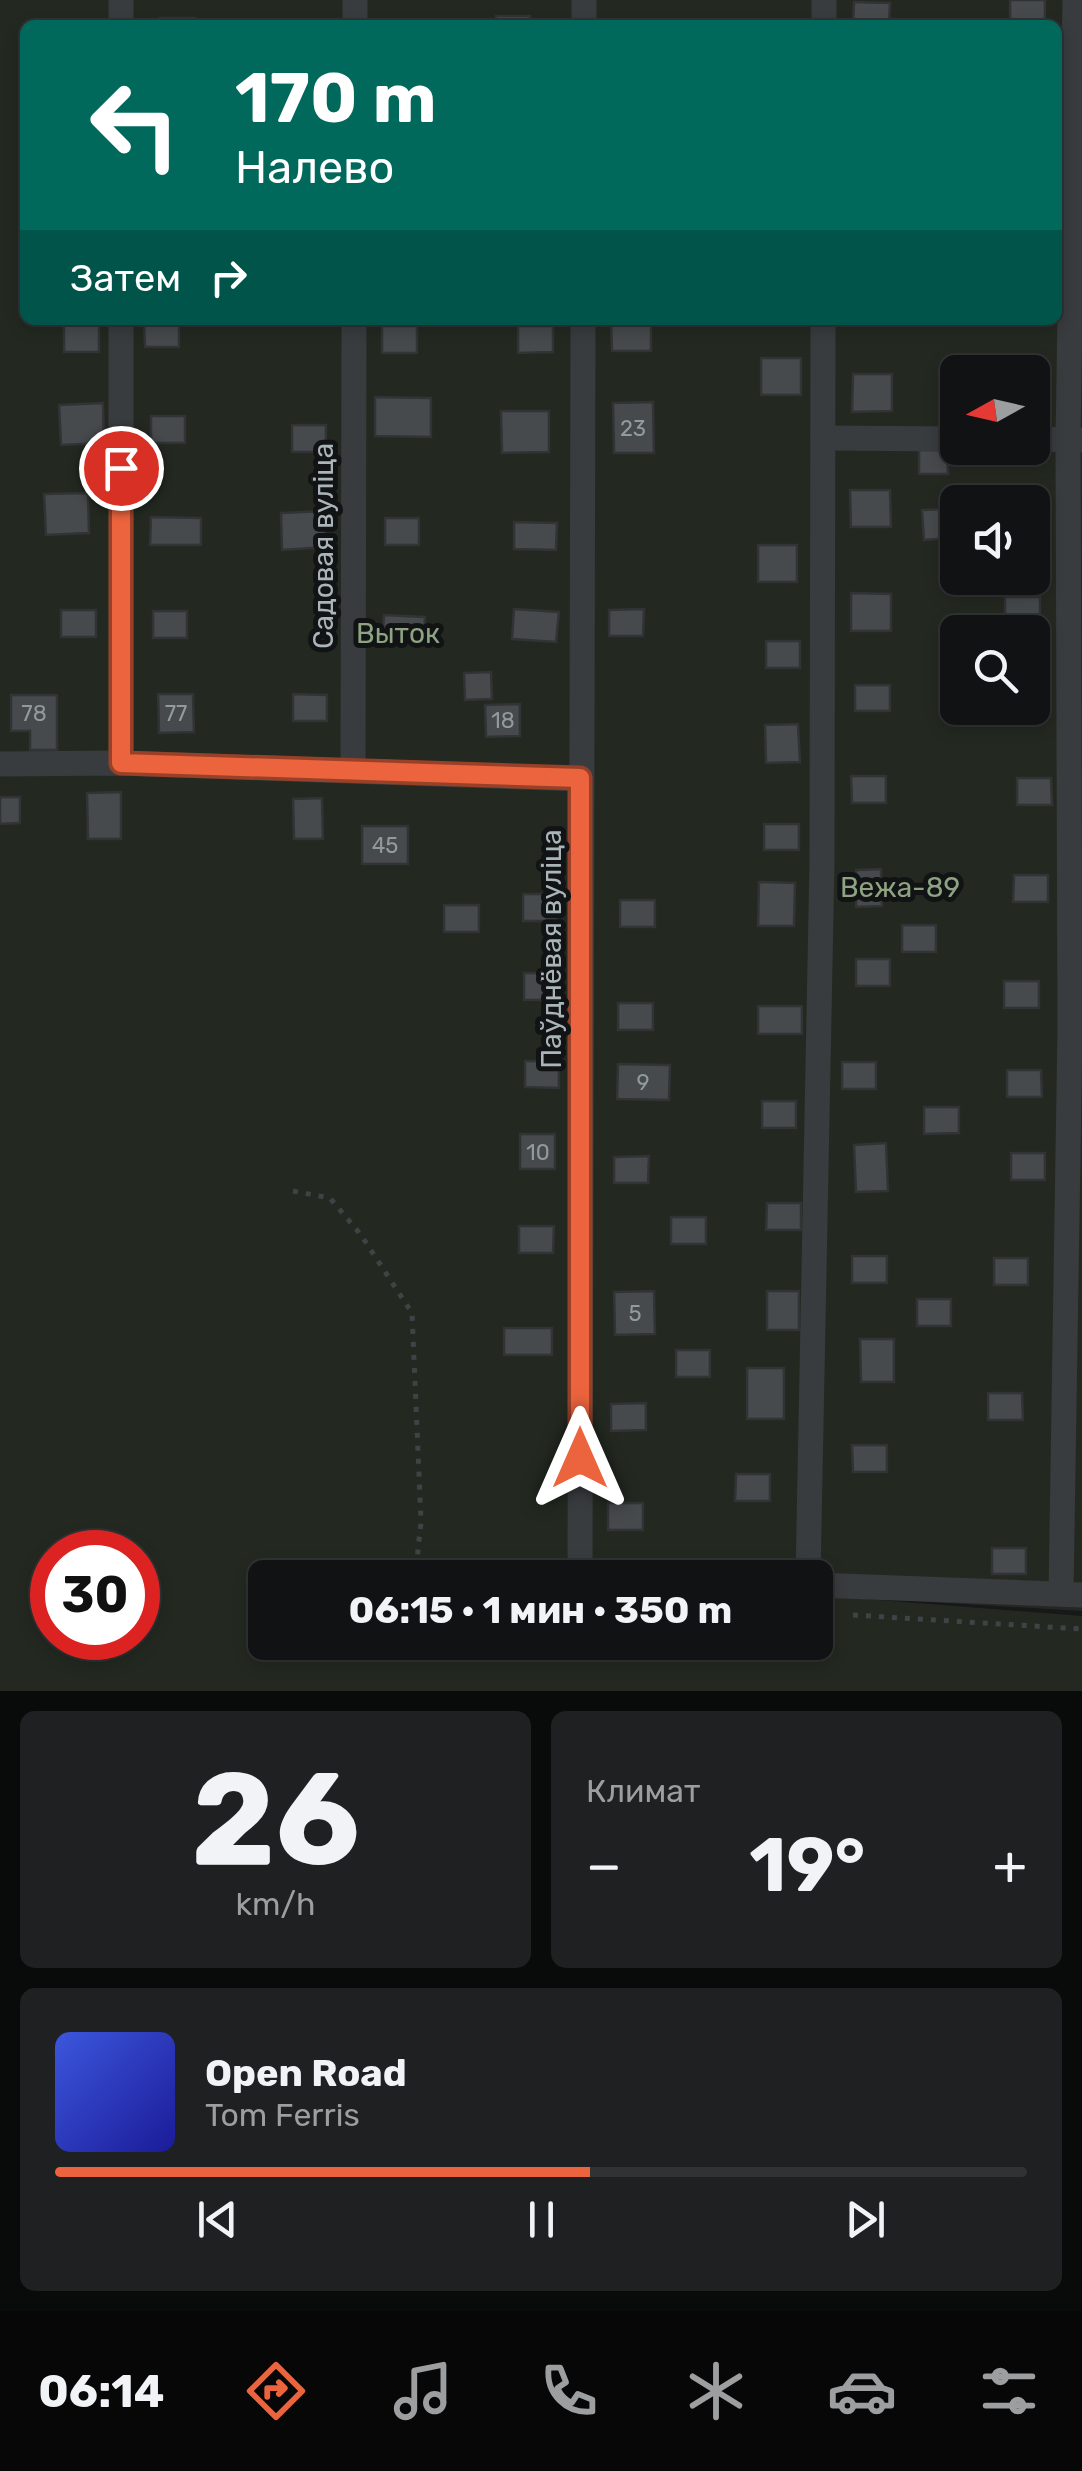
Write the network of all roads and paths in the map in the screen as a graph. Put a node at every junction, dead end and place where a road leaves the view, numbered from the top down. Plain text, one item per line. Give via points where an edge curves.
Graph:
1 (1074, 0) edge
2 (121, 325) edge
3 (354, 325) edge
4 (583, 325) edge
5 (823, 325) edge
6 (823, 438) junction
7 (940, 439) edge
8 (1050, 439) edge
9 (1075, 440) edge
10 (121, 763) junction
11 (0, 764) edge
12 (353, 771) junction
13 (580, 778) junction
14 (293, 1190) dead end
15 (417, 1560) edge
16 (580, 1560) edge
17 (808, 1560) edge
18 (833, 1586) edge
19 (1072, 1594) edge
20 (853, 1615) dead end
21 (1082, 1629) edge

1 - 9 street
2 - 10 street
3 - 12 street, Садовая вуліца
4 - 13 street, Паўднёвая вуліца
5 - 6 street
6 - 7 street
6 - 17 street
8 - 9 street
9 - 19 street
10 - 11 street
10 - 12 street
12 - 13 street
13 - 16 street, Паўднёвая вуліца
14 - 15 path via 330,1198 412,1313 422,1521
18 - 19 street
20 - 21 path

